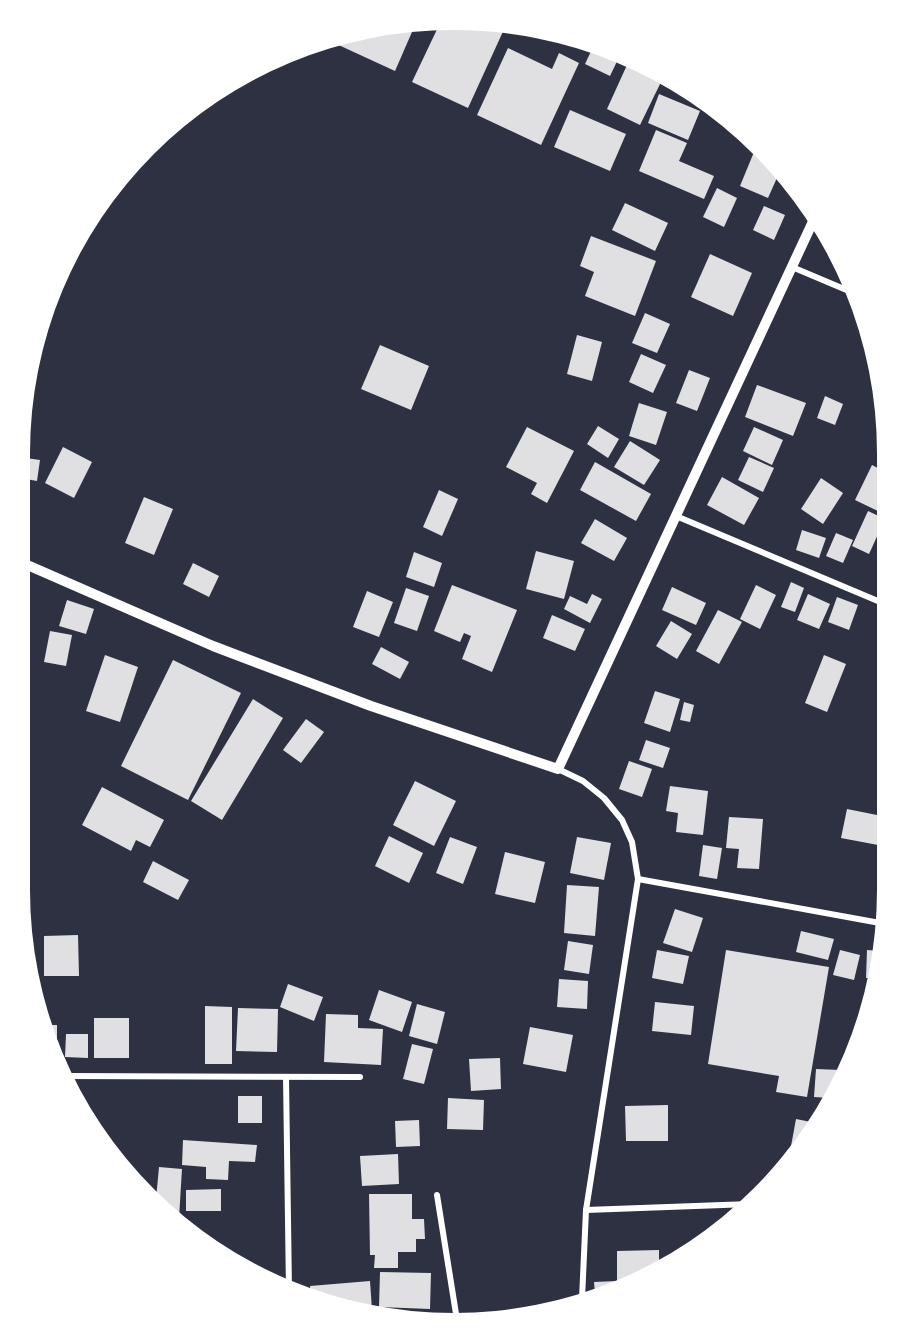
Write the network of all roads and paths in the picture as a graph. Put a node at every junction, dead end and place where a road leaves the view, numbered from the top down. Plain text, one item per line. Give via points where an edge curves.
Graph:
1 (811, 226) edge
2 (792, 267) junction
3 (844, 289) edge
4 (676, 516) junction
5 (30, 566) edge
6 (877, 601) edge
7 (558, 769) junction
8 (639, 879) junction
9 (875, 922) edge
10 (74, 1076) edge
11 (286, 1077) junction
12 (360, 1077) dead end
13 (437, 1195) dead end
14 (737, 1204) edge
15 (586, 1210) junction
16 (289, 1280) edge
17 (582, 1293) edge
18 (456, 1313) edge

1 - 2 street
2 - 3 street
2 - 4 street
4 - 6 street
4 - 7 street
5 - 7 street via 213,646 371,706
7 - 8 street via 583,781 622,820 632,843
8 - 9 street
8 - 15 street
10 - 11 street
11 - 12 street
11 - 16 street
13 - 18 street
14 - 15 street
15 - 17 street

